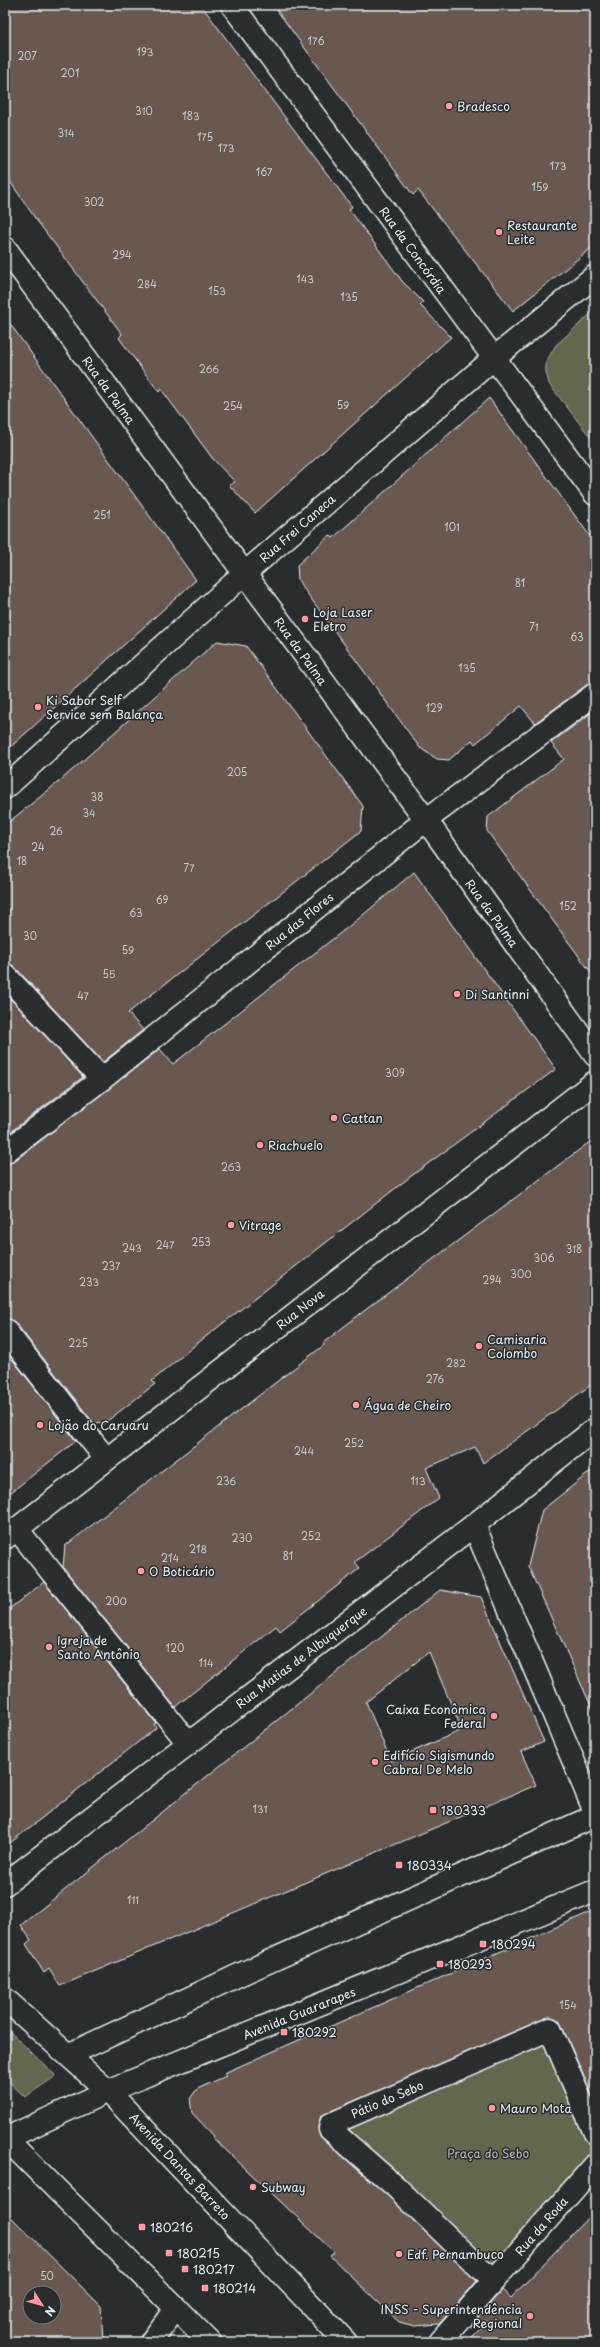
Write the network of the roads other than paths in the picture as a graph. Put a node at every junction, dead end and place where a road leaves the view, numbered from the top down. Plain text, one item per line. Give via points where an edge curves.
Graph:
1 (232, 5) edge
2 (5, 248) edge
3 (595, 276) edge
4 (493, 359) junction
5 (595, 494) edge
6 (244, 574) junction
7 (595, 694) edge
8 (5, 788) edge
9 (426, 820) junction
10 (5, 975) edge
11 (595, 1055) edge
12 (102, 1079) junction
13 (595, 1082) edge
14 (5, 1152) edge
15 (5, 1330) edge
16 (595, 1429) edge
17 (106, 1459) junction
18 (474, 1525) junction
19 (11, 1533) edge
20 (188, 1744) junction
21 (595, 1812) edge
22 (595, 1816) edge
23 (5, 1884) edge
24 (595, 1891) edge
25 (5, 1999) edge
26 (68, 2055) junction
27 (108, 2091) junction
28 (595, 2133) edge
29 (5, 2139) edge
30 (595, 2165) edge
31 (495, 2279) junction
32 (176, 2308) junction
33 (151, 2342) edge
34 (210, 2342) edge
35 (346, 2342) edge
36 (440, 2342) edge

1 - 4 street, Rua da Concórdia
2 - 6 street, Rua da Palma
3 - 4 street, Rua Frei Caneca
4 - 5 street, Rua da Concórdia
4 - 6 street, Rua Frei Caneca
6 - 8 street, Rua Frei Caneca
6 - 9 street, Rua da Palma
7 - 9 street, Rua das Flores
9 - 11 street, Rua da Palma
9 - 12 street, Rua das Flores
10 - 12 street
12 - 14 street, Rua das Flores
13 - 17 street, Rua Nova
15 - 17 street
16 - 18 street, Rua Matias de Albuquerque
17 - 19 street, Rua Nova
18 - 20 street, Rua Matias de Albuquerque
18 - 21 street
19 - 20 street
20 - 23 street, Rua Matias de Albuquerque
22 - 26 street via 241,1974
24 - 27 street, Avenida Guararapes
25 - 26 street, Avenida Dantas Barreto
26 - 27 street, Avenida Dantas Barreto
27 - 29 street, Avenida Guararapes
27 - 35 street, Avenida Dantas Barreto
28 - 31 street, Pátio do Sebo via 550,2029 331,2124 330,2129
29 - 32 street
30 - 31 street, Rua da Roda
31 - 36 street, Rua da Roda
32 - 33 street
32 - 34 street

